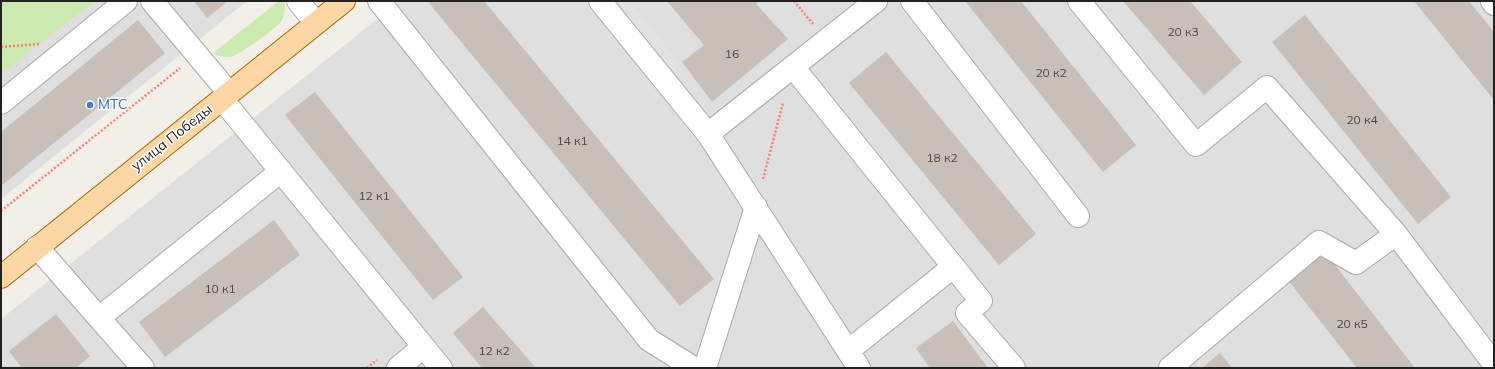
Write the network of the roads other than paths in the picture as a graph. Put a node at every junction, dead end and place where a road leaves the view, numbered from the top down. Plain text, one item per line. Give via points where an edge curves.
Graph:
1 (126, 1) edge
2 (152, 1) edge
3 (298, 1) edge
4 (344, 1) edge
5 (379, 1) edge
6 (600, 1) edge
7 (912, 1) edge
8 (1080, 1) edge
9 (1492, 1) edge
10 (1494, 4) edge
11 (864, 5) edge
12 (316, 23) junction
13 (793, 67) junction
14 (225, 96) junction
15 (1, 103) edge
16 (708, 134) junction
17 (281, 171) junction
18 (756, 207) junction
19 (1078, 216) dead end
20 (1396, 234) junction
21 (37, 247) junction
22 (953, 267) junction
23 (2, 274) edge
24 (99, 318) junction
25 (424, 347) junction
26 (854, 360) edge
27 (1494, 364) edge
28 (143, 368) edge
29 (398, 368) edge
30 (441, 368) edge
31 (694, 368) edge
32 (705, 368) edge
33 (1014, 368) edge
34 (1170, 368) edge

1 - 15 lane
2 - 14 lane via 197,55
3 - 12 lane
4 - 12 main road, улица Победы
5 - 31 lane via 649,340
6 - 16 lane
7 - 19 lane
8 - 20 lane via 1196,145 1267,87
9 - 10 lane
11 - 13 lane
12 - 14 main road, улица Победы
13 - 16 lane
13 - 22 lane
14 - 17 lane
14 - 21 main road, улица Победы
16 - 18 lane
17 - 24 lane
17 - 25 lane
18 - 26 lane
18 - 32 lane
20 - 27 lane
20 - 34 lane via 1356,263 1319,242
21 - 23 main road, улица Победы
21 - 24 lane
22 - 26 lane
22 - 33 lane via 981,301 967,313
24 - 28 lane
25 - 29 lane
25 - 30 lane

